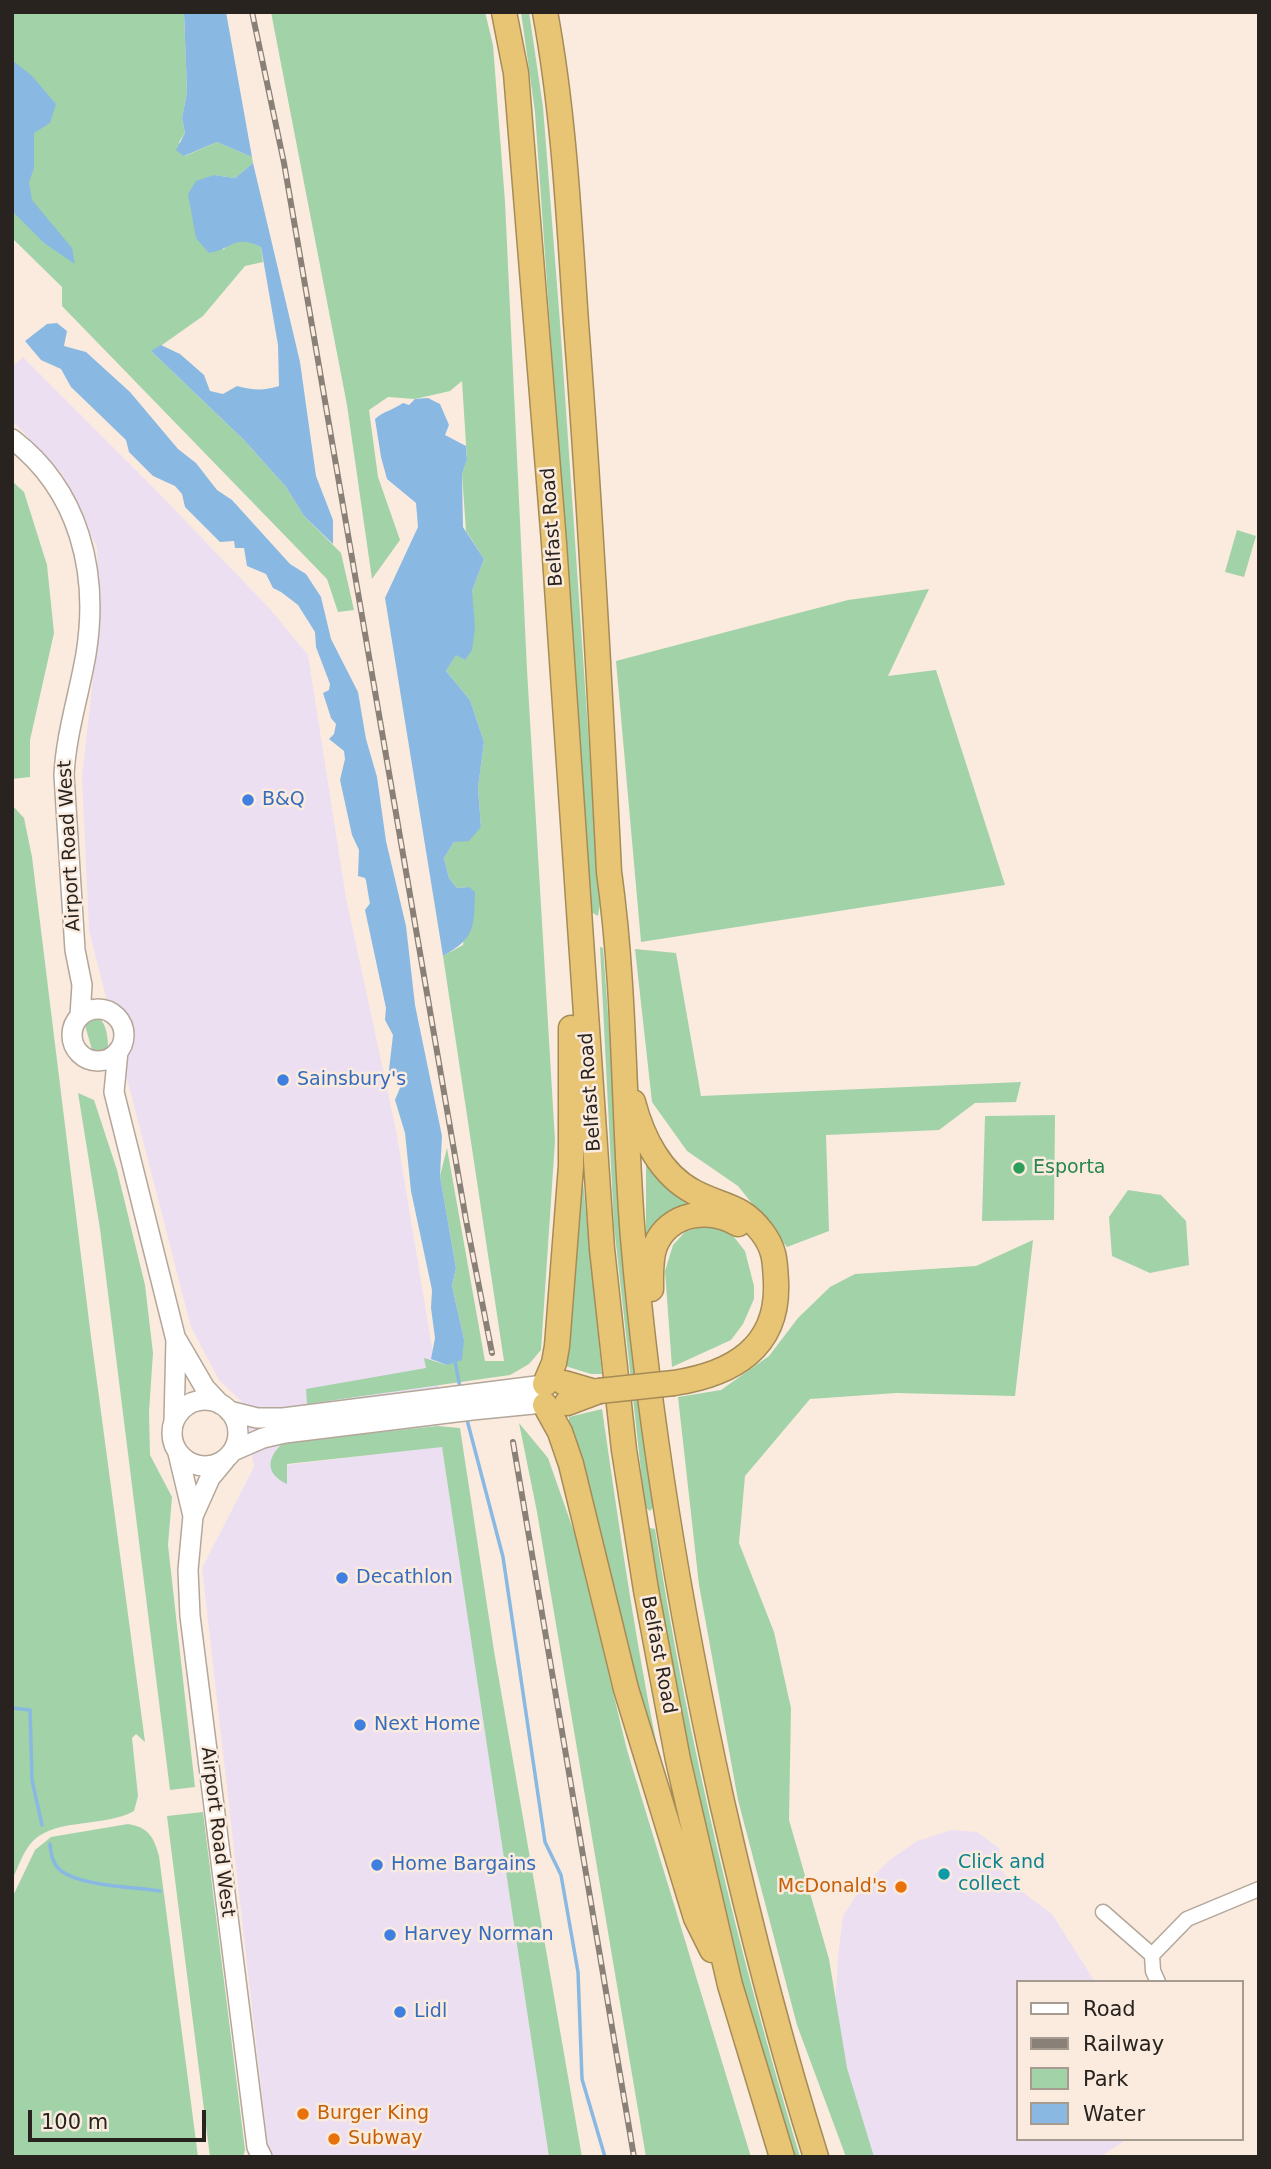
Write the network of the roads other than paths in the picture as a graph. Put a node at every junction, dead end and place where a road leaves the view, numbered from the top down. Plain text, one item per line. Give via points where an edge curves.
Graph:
1 (504, 12) edge
2 (545, 12) edge
3 (12, 439) edge
4 (581, 933) junction
5 (82, 985) junction
6 (105, 1010) junction
7 (80, 1016) junction
8 (118, 1051) junction
9 (89, 1059) junction
10 (623, 1066) junction
11 (114, 1092) junction
12 (776, 1274) junction
13 (176, 1339) junction
14 (644, 1345) junction
15 (551, 1394) junction
16 (462, 1403) junction
17 (505, 1406) junction
18 (224, 1407) junction
19 (174, 1422) junction
20 (178, 1453) junction
21 (229, 1455) junction
22 (571, 1464) junction
23 (193, 1516) junction
24 (1259, 1889) edge
25 (1103, 1912) dead end
26 (1152, 1955) junction
27 (1157, 1980) edge
28 (730, 1985) junction
29 (257, 2153) edge
30 (782, 2157) edge
31 (816, 2157) edge

1 - 4 highway, Belfast Road via 516,73
2 - 10 highway, Belfast Road via 561,124 586,446
3 - 5 street, Airport Road West via 60,491 76,522 85,557 90,620 64,775 75,950
4 - 15 highway via 571,993 571,1166
4 - 28 highway, Belfast Road via 602,1248 626,1464 678,1760
5 - 6 street
5 - 7 street, Airport Road West
6 - 7 street
6 - 8 street via 123,1029
7 - 9 street via 72,1040
8 - 9 street via 105,1060
8 - 11 street
9 - 11 street
10 - 12 highway via 641,1125 662,1167 696,1194 740,1210 774,1251
10 - 14 highway, Belfast Road
11 - 13 street
12 - 14 highway via 741,1226 726,1217 700,1214 673,1222 659,1239 652,1258
12 - 15 highway, bridge via 769,1329 744,1358 726,1369 702,1379
13 - 18 street via 205,1388
13 - 19 street
14 - 31 highway, Belfast Road via 665,1510 706,1730 753,1940
15 - 16 street
15 - 17 street
15 - 22 highway
16 - 17 street
16 - 18 street via 283,1418 257,1418
16 - 21 street via 285,1433
17 - 22 street via 544,1424
18 - 19 street via 198,1401 179,1412
18 - 21 street via 237,1431
19 - 20 street via 173,1443
20 - 21 street via 196,1465 217,1464
20 - 23 street, Airport Road West
21 - 23 street, Airport Road West via 210,1478
22 - 28 highway via 626,1689 681,1873 696,1918
23 - 29 street, Airport Road West via 190,1616
24 - 26 street via 1187,1919
25 - 26 street
26 - 27 street
28 - 30 highway, Belfast Road

